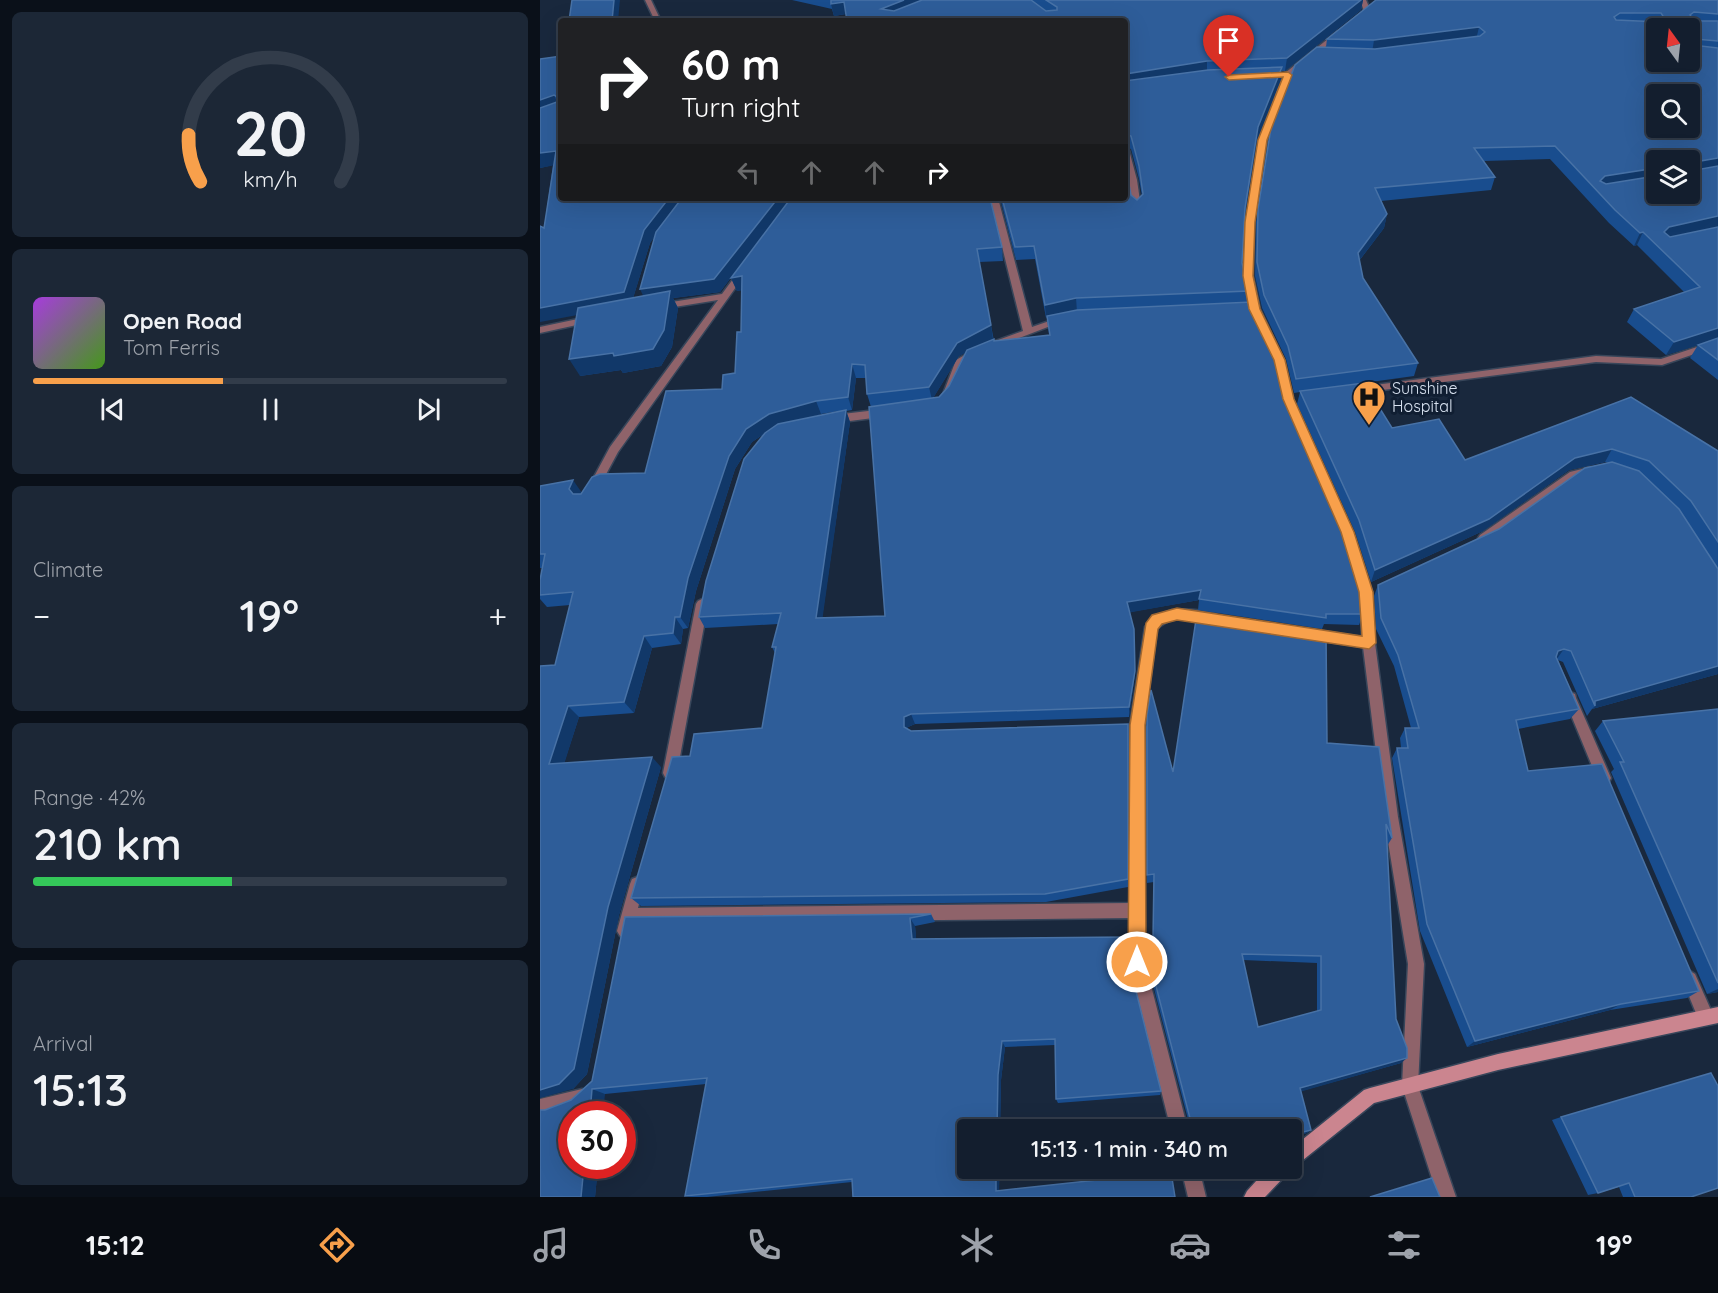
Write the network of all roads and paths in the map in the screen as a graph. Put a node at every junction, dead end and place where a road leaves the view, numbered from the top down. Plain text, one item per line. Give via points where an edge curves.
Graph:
1 (648, 0) edge
2 (1382, 0) edge
3 (1360, 13) edge
4 (657, 18) edge
5 (1128, 161) edge
6 (995, 201) edge
7 (1137, 208) edge
8 (752, 261) edge
9 (725, 296) junction
10 (648, 308) edge
11 (604, 316) edge
12 (1077, 317) edge
13 (540, 330) edge
14 (1029, 331) junction
15 (1718, 343) edge
16 (1335, 393) edge
17 (936, 405) edge
18 (893, 412) edge
19 (826, 420) edge
20 (1605, 468) edge
21 (586, 501) edge
22 (1472, 545) edge
23 (704, 591) edge
24 (1228, 621) edge
25 (1298, 632) edge
26 (1369, 643) junction
27 (1566, 689) edge
28 (667, 785) edge
29 (1608, 787) edge
30 (641, 872) edge
31 (1136, 910) junction
32 (628, 916) junction
33 (624, 939) edge
34 (1683, 962) edge
35 (1712, 1016) edge
36 (1410, 1086) junction
37 (592, 1087) edge
38 (540, 1107) edge
39 (1177, 1119) edge
40 (1302, 1150) edge
41 (1193, 1179) edge
42 (1270, 1179) edge
43 (1197, 1197) edge
44 (1253, 1197) edge
45 (1446, 1197) edge

1 - 4 street
2 - 3 street
3 - 26 street via 1315,55 1283,75 1263,140 1250,222 1248,276 1249,309 1279,360 1371,590
5 - 7 street
6 - 14 street
8 - 9 street
9 - 10 street
9 - 21 street via 614,450
11 - 13 street
12 - 14 street
14 - 17 street via 959,362 946,398
15 - 16 street via 1662,362 1596,358
18 - 19 street
20 - 22 street via 1574,475
23 - 28 street
24 - 31 street via 1177,614 1157,619 1151,627 1131,726
25 - 26 street
26 - 36 street via 1391,817 1416,964
27 - 29 street
30 - 32 street
31 - 32 street
31 - 39 street via 1137,962
32 - 33 street
34 - 35 street
35 - 36 main road via 1498,1062
36 - 40 main road via 1370,1096
36 - 45 street
37 - 38 street via 580,1098
41 - 43 street
42 - 44 main road

